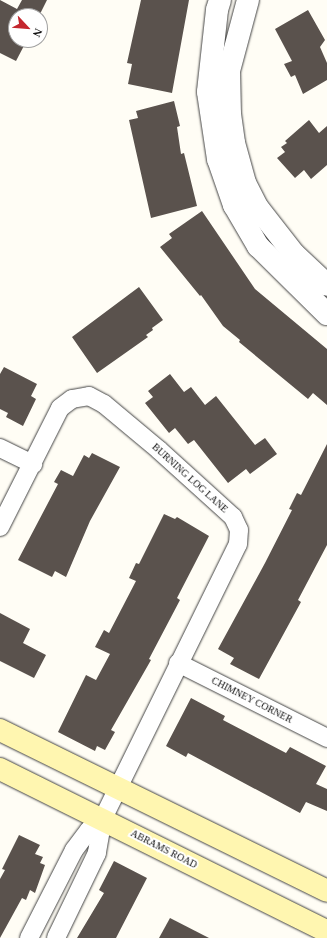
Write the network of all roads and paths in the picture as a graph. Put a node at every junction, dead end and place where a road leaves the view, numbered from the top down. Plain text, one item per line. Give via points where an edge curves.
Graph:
1 (220, 0) edge
2 (248, 0) edge
3 (327, 285) edge
4 (327, 314) edge
5 (0, 448) edge
6 (33, 464) junction
7 (0, 527) edge
8 (178, 663) junction
9 (0, 730) edge
10 (327, 738) edge
11 (0, 769) edge
12 (118, 788) junction
13 (102, 818) junction
14 (327, 891) edge
15 (327, 931) edge
16 (29, 938) edge
17 (56, 938) edge

1 - 4 street via 208,92 218,159 234,205 258,246
2 - 3 street via 229,71 230,114 245,183 268,224 294,254
5 - 6 street
6 - 7 street, BURNING LOG LANE
6 - 8 street, BURNING LOG LANE via 60,408 72,399 89,396 104,404 159,450 233,517 239,530 238,544
8 - 10 street, CHIMNEY CORNER
8 - 12 street, BURNING LOG LANE
9 - 12 main road
11 - 13 main road, ABRAMS ROAD
12 - 13 street, BURNING LOG LANE
12 - 14 main road
13 - 15 main road, ABRAMS ROAD
13 - 16 street, BURNING LOG LANE via 74,850
13 - 17 street, BURNING LOG LANE via 97,853

